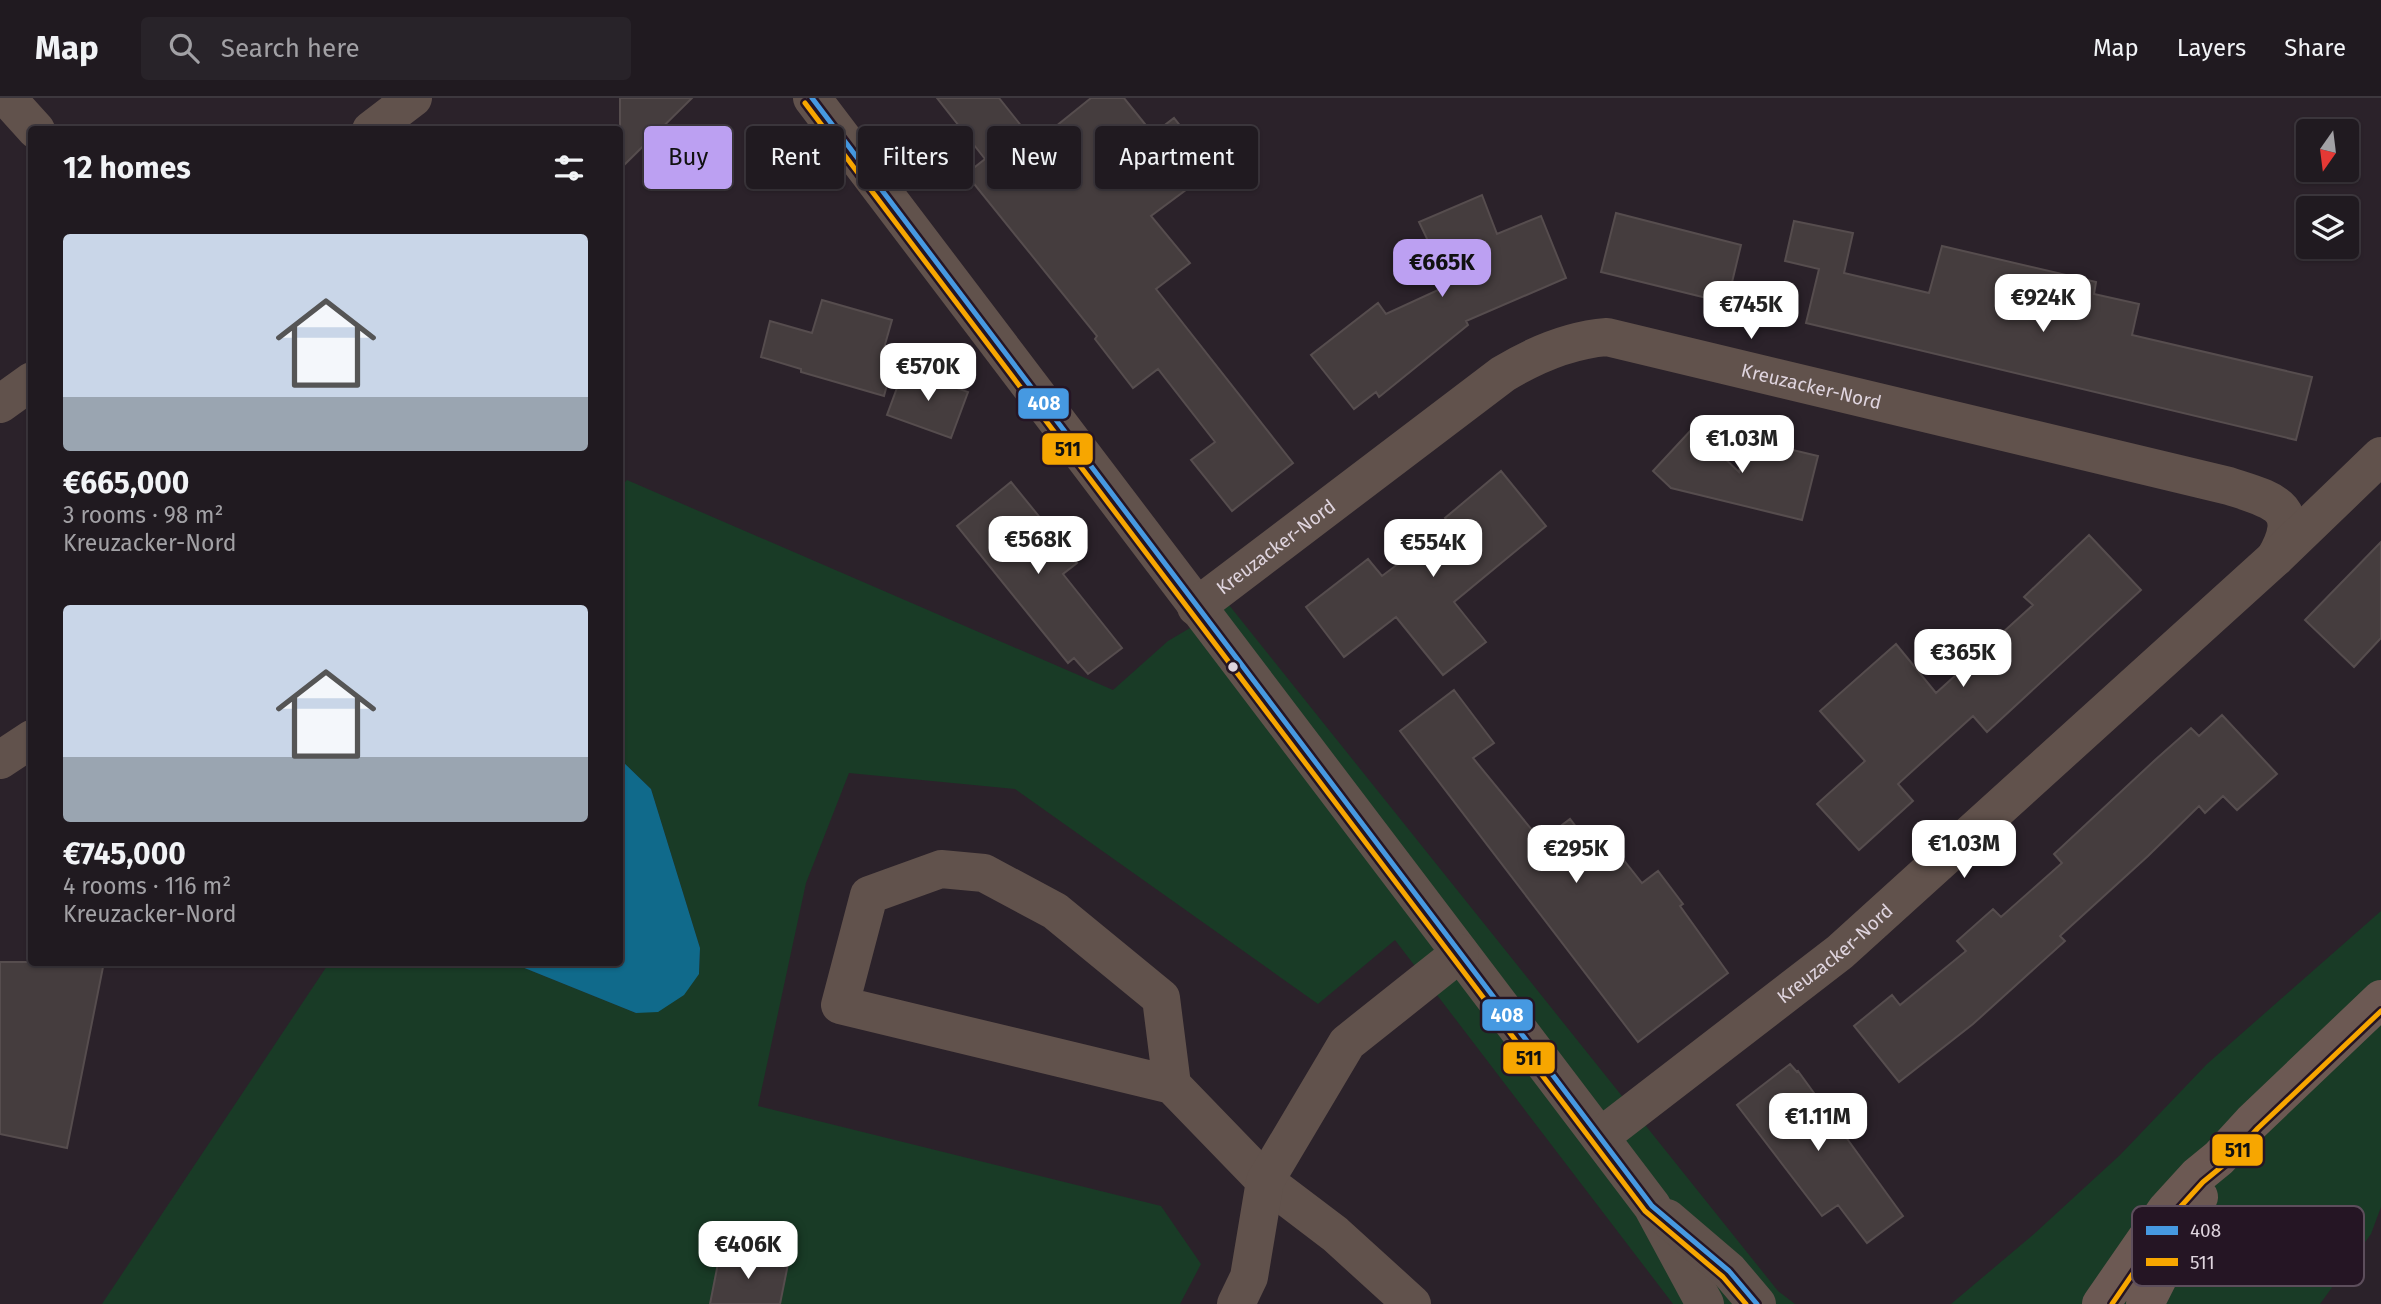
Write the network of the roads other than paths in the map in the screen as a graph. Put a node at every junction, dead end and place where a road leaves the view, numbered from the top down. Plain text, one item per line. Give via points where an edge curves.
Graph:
1 (7, 98) edge
2 (413, 98) edge
3 (812, 98) edge
4 (32, 126) edge
5 (376, 126) edge
6 (28, 384) edge
7 (0, 404) edge
8 (2381, 456) edge
9 (2275, 558) junction
10 (1196, 607) junction
11 (28, 742) edge
12 (0, 761) edge
13 (1460, 953) junction
14 (2381, 999) edge
15 (1172, 1085) junction
16 (1600, 1137) junction
17 (2219, 1158) junction
18 (1265, 1181) junction
19 (1652, 1206) junction
20 (2170, 1206) edge
21 (2195, 1206) edge
22 (2132, 1259) edge
23 (2154, 1286) edge
24 (1236, 1304) edge
25 (1412, 1304) edge
26 (1705, 1304) edge
27 (1757, 1304) edge
28 (2101, 1304) edge
29 (2145, 1304) edge

1 - 4 street
2 - 5 street
3 - 10 street
6 - 7 street
8 - 9 street, Kreuzacker-Nord
9 - 10 street, Kreuzacker-Nord via 2286,540 2288,524 2283,511 2273,502 2239,489 1607,337 1583,338 1527,359 1503,374
9 - 16 street, Kreuzacker-Nord via 1840,951
10 - 13 street
11 - 12 street
13 - 16 street
13 - 18 street via 1347,1043
14 - 17 main road
15 - 15 street via 840,1005 869,895 941,869 984,873 1055,911 1161,998
15 - 18 street
16 - 19 street
17 - 20 main road
17 - 21 main road
18 - 24 street via 1249,1277
18 - 25 street via 1335,1234
19 - 26 street
19 - 27 street via 1729,1271
22 - 28 main road
23 - 29 main road

